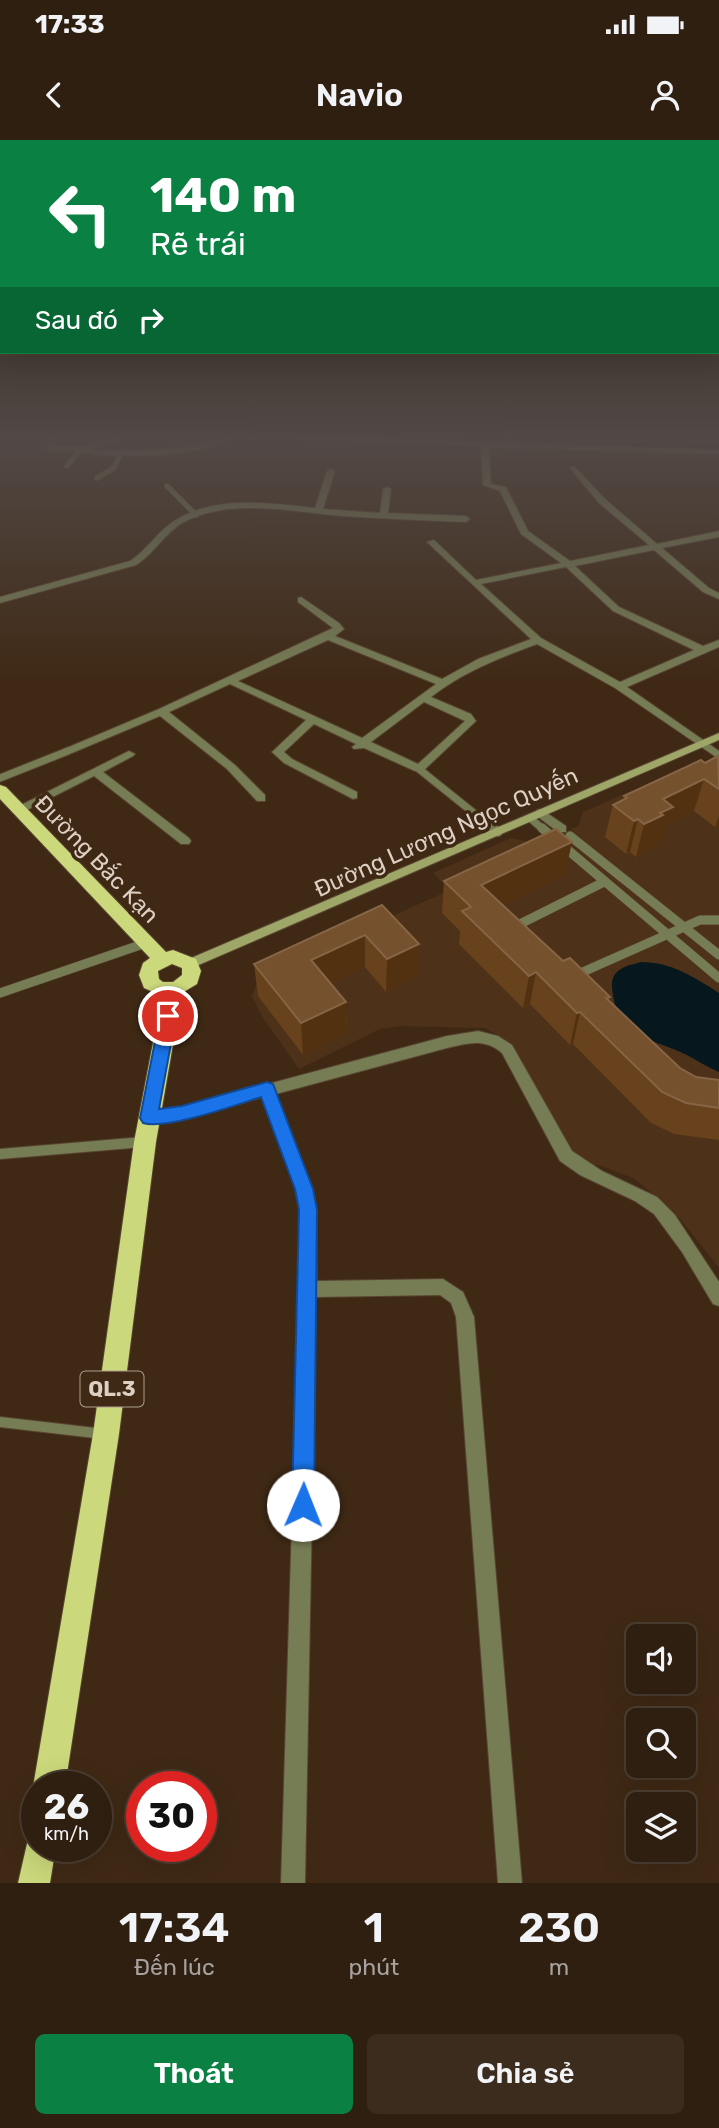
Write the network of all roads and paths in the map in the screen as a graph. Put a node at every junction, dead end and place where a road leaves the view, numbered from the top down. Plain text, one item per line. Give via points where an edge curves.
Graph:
1 (183, 519) edge
2 (518, 519) edge
3 (624, 519) edge
4 (719, 534) edge
5 (431, 542) dead end
6 (656, 547) junction
7 (569, 565) junction
8 (474, 583) junction
9 (719, 596) edge
10 (0, 600) edge
11 (301, 600) dead end
12 (328, 636) junction
13 (538, 640) junction
14 (719, 643) edge
15 (702, 650) junction
16 (231, 681) junction
17 (443, 683) junction
18 (619, 686) junction
19 (423, 698) junction
20 (163, 711) junction
21 (313, 719) junction
22 (719, 736) edge
23 (702, 744) junction
24 (361, 745) junction
25 (68, 751) joint
26 (129, 754) dead end
27 (719, 757) edge
28 (419, 769) junction
29 (95, 771) junction
30 (0, 778) edge
31 (0, 790) edge
32 (353, 795) dead end
33 (261, 798) dead end
34 (18, 810) junction
35 (535, 815) junction
36 (498, 832) junction
37 (560, 836) junction
38 (185, 841) dead end
39 (604, 881) junction
40 (719, 920) edge
41 (685, 927) junction
42 (524, 934) edge
43 (668, 936) junction
44 (146, 943) junction
45 (719, 955) edge
46 (162, 959) junction
47 (189, 964) junction
48 (566, 974) edge
49 (719, 978) edge
50 (173, 990) junction
51 (0, 993) edge
52 (267, 1089) junction
53 (147, 1130) junction
54 (0, 1154) edge
55 (308, 1289) junction
56 (719, 1298) edge
57 (0, 1422) edge
58 (106, 1434) junction
59 (53, 1771) edge
60 (37, 1862) edge
61 (34, 1883) edge
62 (293, 1883) edge
63 (510, 1883) edge

1 - 10 street via 133,563
2 - 7 street via 524,532
3 - 6 street
4 - 6 street
5 - 8 street
6 - 7 street
6 - 9 street
7 - 8 street
7 - 15 street via 617,609
8 - 13 street
11 - 12 street via 339,629
12 - 16 street
12 - 17 street
13 - 17 street via 482,661
13 - 18 street
14 - 15 street
15 - 18 street
16 - 20 street
16 - 21 street
17 - 19 street
18 - 23 street
19 - 24 street
19 - 28 street via 471,721
20 - 25 street
20 - 33 street
21 - 24 street
21 - 32 street via 278,752
22 - 23 main road, Đường Lương Ngọc Quyến
23 - 27 street
23 - 35 main road, Đường Lương Ngọc Quyến
24 - 28 street
25 - 30 lane
26 - 29 street
28 - 36 lane
29 - 34 street
29 - 38 street
31 - 34 highway, Đường Bắc Kạn
34 - 44 highway, Đường Bắc Kạn
35 - 36 main road, Đường Lương Ngọc Quyến
35 - 37 street
36 - 47 main road, Đường Lương Ngọc Quyến
37 - 39 lane
37 - 41 lane
39 - 42 lane via 522,923 519,929
39 - 43 lane
40 - 41 lane via 700,920
41 - 43 lane
41 - 45 lane
43 - 48 lane via 582,974
43 - 49 lane
44 - 46 highway, Đường Bắc Kạn
44 - 51 lane
46 - 47 highway via 173,957
46 - 50 highway via 147,971 147,980 161,990
47 - 50 highway, QL.3 via 190,979
50 - 53 highway, QL.3
52 - 53 street via 182,1113
52 - 55 street via 304,1189
52 - 56 street via 474,1037 498,1041 507,1049 566,1156 654,1204 683,1239
53 - 54 lane
53 - 58 highway, QL.3
55 - 62 street
55 - 63 street via 443,1287 457,1298 465,1317
57 - 58 lane
58 - 59 highway, QL.3
60 - 61 highway

